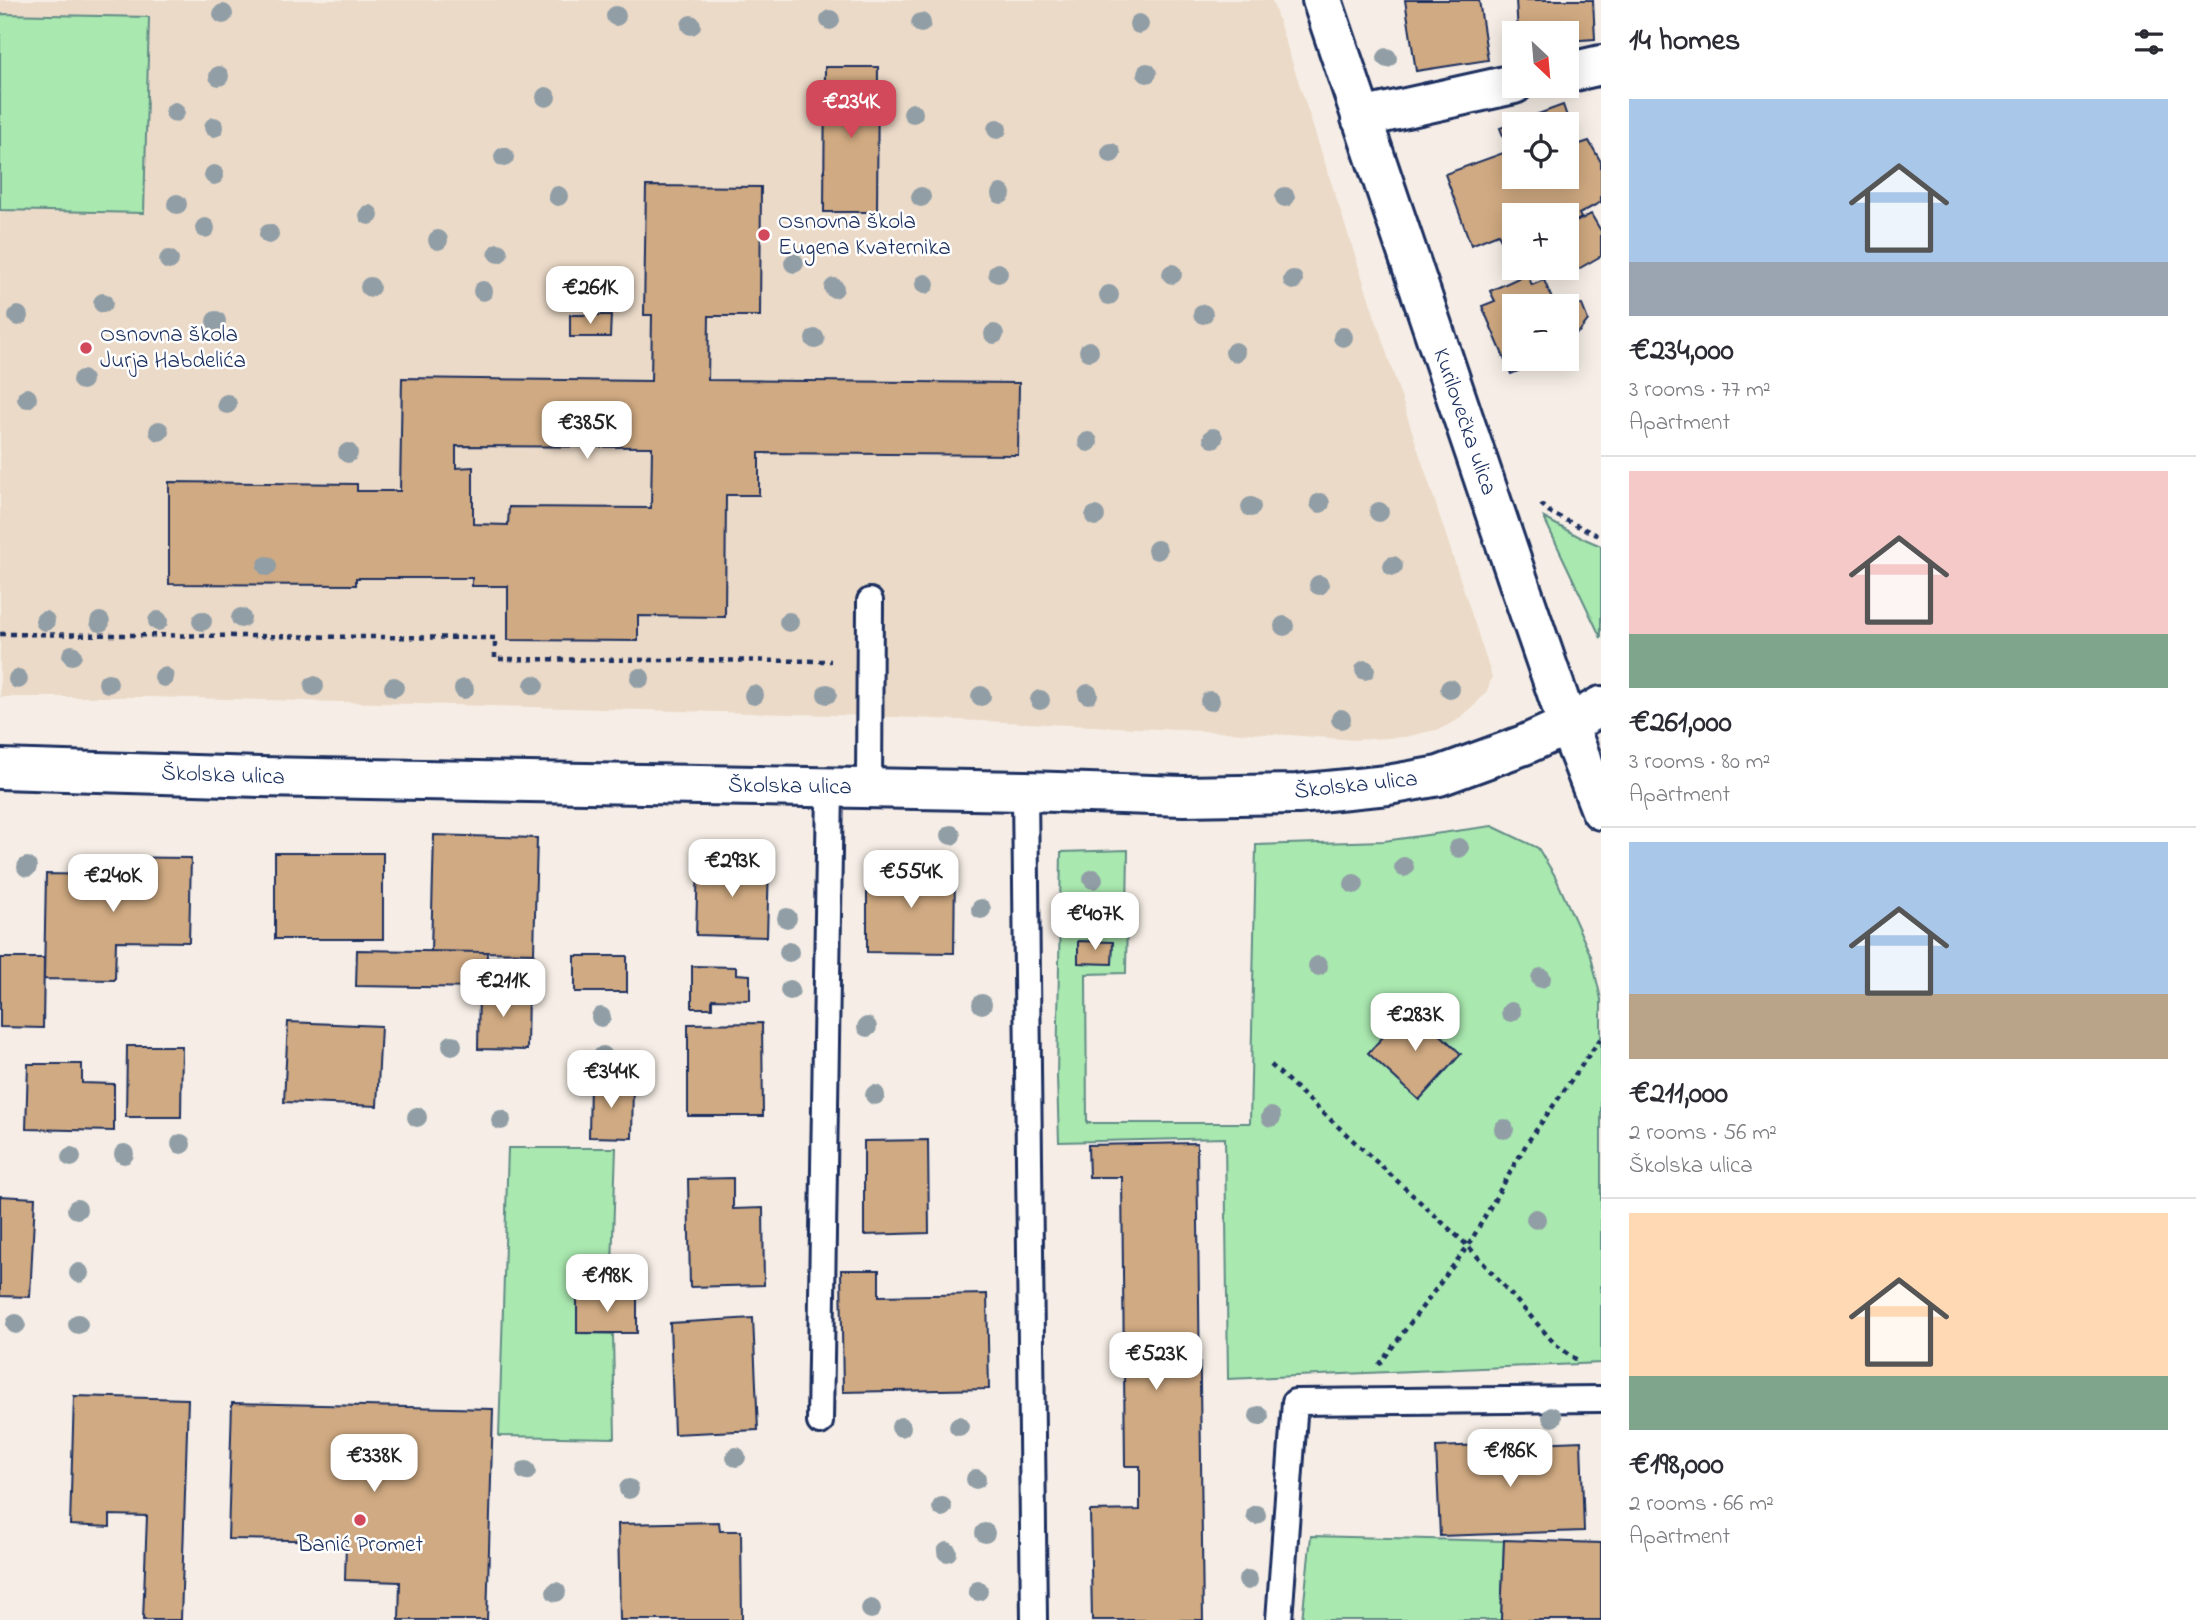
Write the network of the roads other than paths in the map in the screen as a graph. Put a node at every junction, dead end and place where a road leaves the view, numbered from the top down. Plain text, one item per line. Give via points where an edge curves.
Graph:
1 (1322, 0) edge
2 (1601, 65) edge
3 (1579, 70) edge
4 (1502, 88) edge
5 (1361, 118) junction
6 (870, 601) dead end
7 (1601, 706) edge
8 (1568, 725) junction
9 (0, 769) edge
10 (830, 788) junction
11 (869, 789) junction
12 (1025, 791) junction
13 (1601, 810) edge
14 (1601, 1399) edge
15 (820, 1422) dead end
16 (1034, 1620) edge
17 (1279, 1620) edge

1 - 5 street, Kurilovečka ulica
2 - 3 street
4 - 5 street
5 - 8 street, Kurilovečka ulica
6 - 11 lane
7 - 8 street
8 - 12 street, Školska ulica via 1440,776 1388,785 1297,794 1197,796
8 - 13 street, Kurilovečka ulica
9 - 10 street, Školska ulica
10 - 11 street, Školska ulica
10 - 15 lane
11 - 12 street, Školska ulica
12 - 16 lane
14 - 17 lane via 1295,1402

